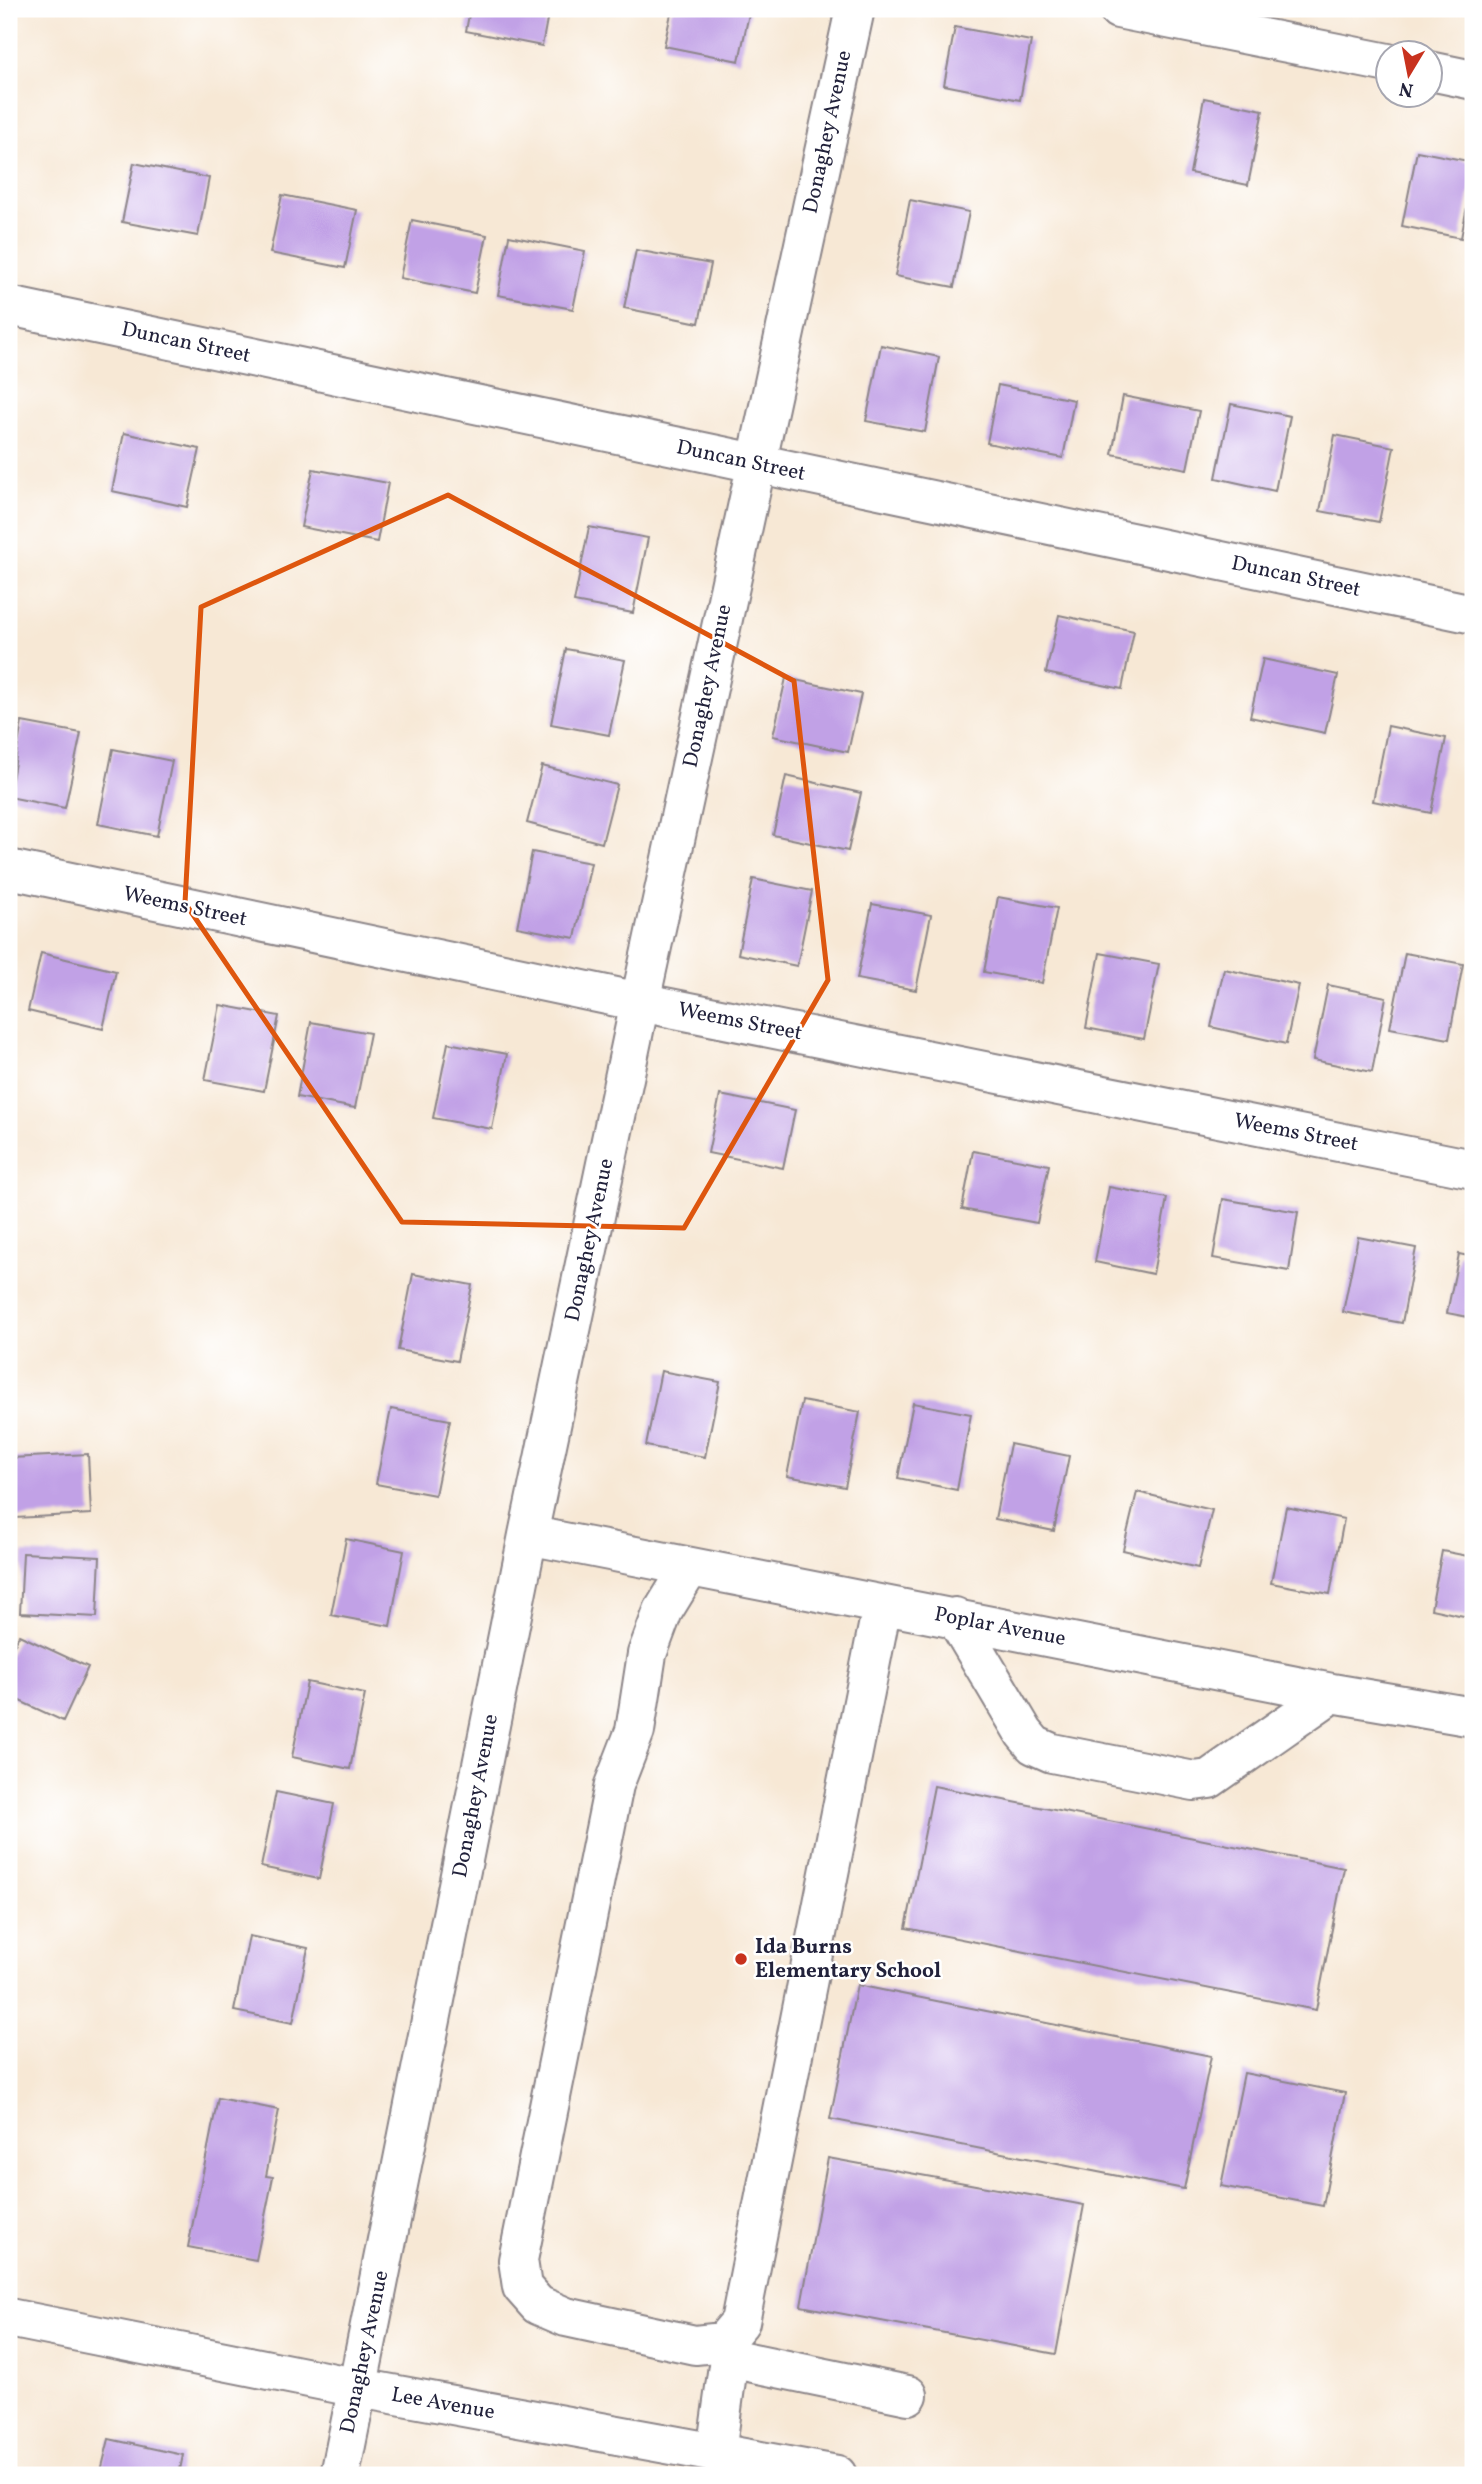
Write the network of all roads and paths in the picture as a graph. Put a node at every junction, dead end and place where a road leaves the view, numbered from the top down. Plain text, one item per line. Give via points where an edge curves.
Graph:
1 (855, 9) edge
2 (1118, 9) edge
3 (1374, 60) edge
4 (1444, 74) edge
5 (1473, 80) edge
6 (9, 306) edge
7 (755, 464) junction
8 (1473, 614) edge
9 (9, 870) edge
10 (639, 1002) junction
11 (1473, 1168) edge
12 (528, 1535) junction
13 (690, 1567) junction
14 (882, 1606) junction
15 (955, 1617) junction
16 (1332, 1693) junction
17 (1473, 1717) edge
18 (9, 2318) edge
19 (726, 2350) junction
20 (359, 2388) junction
21 (908, 2395) dead end
22 (716, 2453) junction
23 (340, 2475) edge
24 (837, 2475) edge

1 - 7 street, Donaghey Avenue
2 - 3 street
4 - 5 street
6 - 7 street, Duncan Street
7 - 8 street, Duncan Street
7 - 10 street, Donaghey Avenue
9 - 10 street, Weems Street
10 - 11 street, Weems Street
10 - 12 street, Donaghey Avenue
12 - 13 street, Poplar Avenue
12 - 20 street, Donaghey Avenue
13 - 14 street, Poplar Avenue
13 - 19 street via 663,1611 647,1654 635,1731 614,1784 518,2260 522,2287 538,2305 566,2317
14 - 15 street, Poplar Avenue
14 - 19 street via 746,2295 740,2322
15 - 16 street, Poplar Avenue
15 - 16 street via 1024,1733 1034,1745 1052,1753 1194,1781 1209,1779
16 - 17 street, Poplar Avenue
18 - 20 street, Lee Avenue
19 - 21 street
19 - 22 street
20 - 22 street, Lee Avenue
20 - 23 street, Donaghey Avenue
22 - 24 street, Lee Avenue

